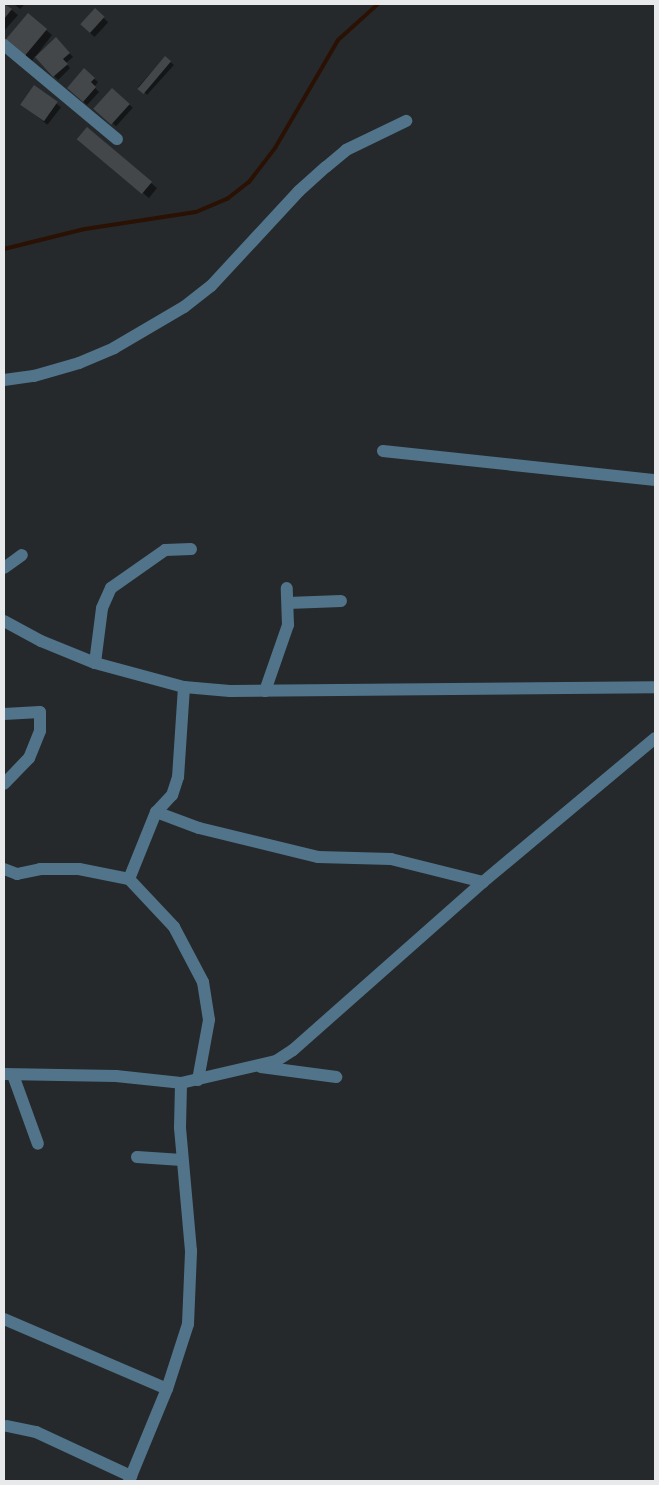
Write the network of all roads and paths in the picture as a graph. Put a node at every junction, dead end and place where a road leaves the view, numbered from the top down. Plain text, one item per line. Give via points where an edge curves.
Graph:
1 (4, 45) edge
2 (406, 121) dead end
3 (117, 139) dead end
4 (4, 380) edge
5 (383, 451) dead end
6 (655, 480) edge
7 (190, 549) dead end
8 (22, 555) dead end
9 (4, 568) edge
10 (287, 588) dead end
11 (341, 601) dead end
12 (288, 603) junction
13 (4, 621) edge
14 (95, 663) junction
15 (184, 687) junction
16 (655, 688) edge
17 (265, 691) junction
18 (4, 714) edge
19 (655, 738) edge
20 (4, 784) edge
21 (156, 812) junction
22 (4, 869) edge
23 (129, 879) junction
24 (483, 882) junction
25 (258, 1067) junction
26 (9, 1074) edge
27 (336, 1077) dead end
28 (198, 1080) junction
29 (181, 1083) junction
30 (38, 1144) dead end
31 (137, 1157) dead end
32 (182, 1160) junction
33 (4, 1319) edge
34 (167, 1389) junction
35 (7, 1426) dead end
36 (130, 1479) edge

1 - 3 street
2 - 4 street via 346,150 299,191 211,286 184,307 123,343 79,363 34,376
5 - 6 street
7 - 14 street via 165,550 112,588 102,608
8 - 9 street
10 - 12 street
11 - 12 street
12 - 17 street via 283,644
13 - 14 street via 41,641
14 - 15 street
15 - 17 street
15 - 21 street via 178,777 172,795
16 - 17 street
18 - 20 street via 40,712 40,731 29,758
19 - 24 street
21 - 23 street
21 - 24 street via 199,828 318,857 391,859
22 - 23 street via 17,874 40,869 80,869
23 - 28 street via 174,927 203,982 209,1020
24 - 25 street via 293,1050
25 - 27 street
25 - 28 street
26 - 29 street via 116,1076
26 - 30 street
28 - 29 street
29 - 32 street
31 - 32 street
32 - 34 street via 191,1235 188,1324
33 - 34 street
34 - 36 street
35 - 36 street via 36,1432

